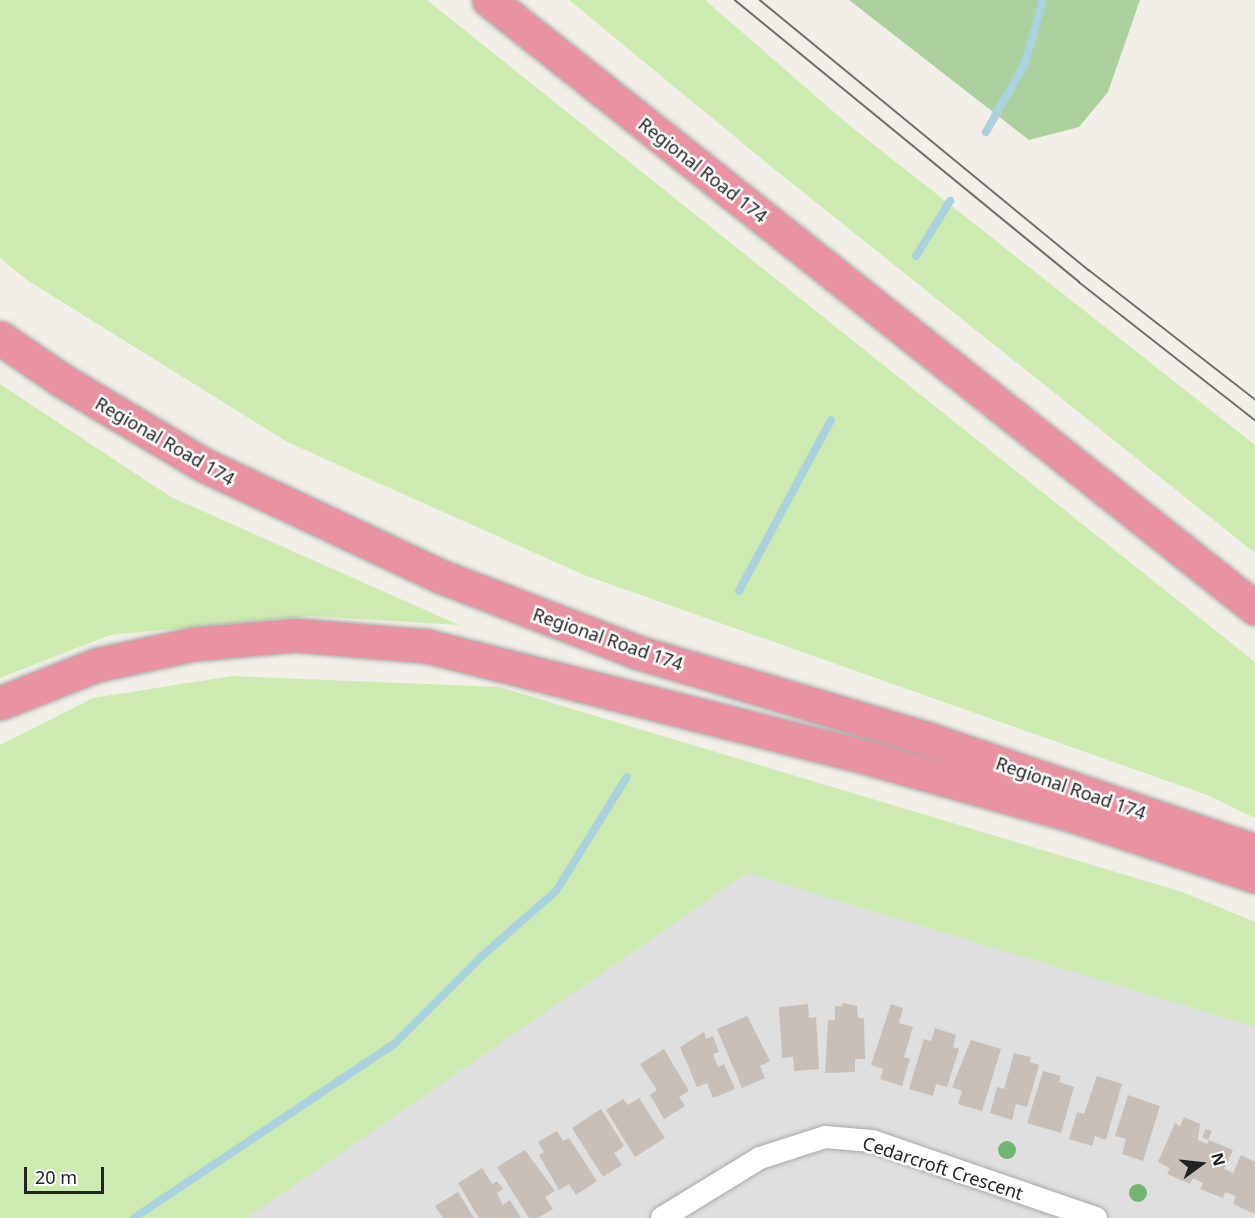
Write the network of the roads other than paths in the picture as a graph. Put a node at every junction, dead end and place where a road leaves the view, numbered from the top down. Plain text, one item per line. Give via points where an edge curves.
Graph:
1 (489, 0) edge
2 (0, 338) edge
3 (1255, 608) edge
4 (0, 703) edge
5 (1255, 851) edge
6 (1255, 876) edge
7 (662, 1218) edge
8 (1096, 1218) edge

1 - 3 highway, Regional Road 174
2 - 5 highway, Regional Road 174 via 63,381 204,465 440,576 640,653 925,738
4 - 6 highway via 96,665 204,642 295,635 427,646 1072,815
7 - 8 street, Cedarcroft Crescent via 760,1158 825,1137 872,1141

